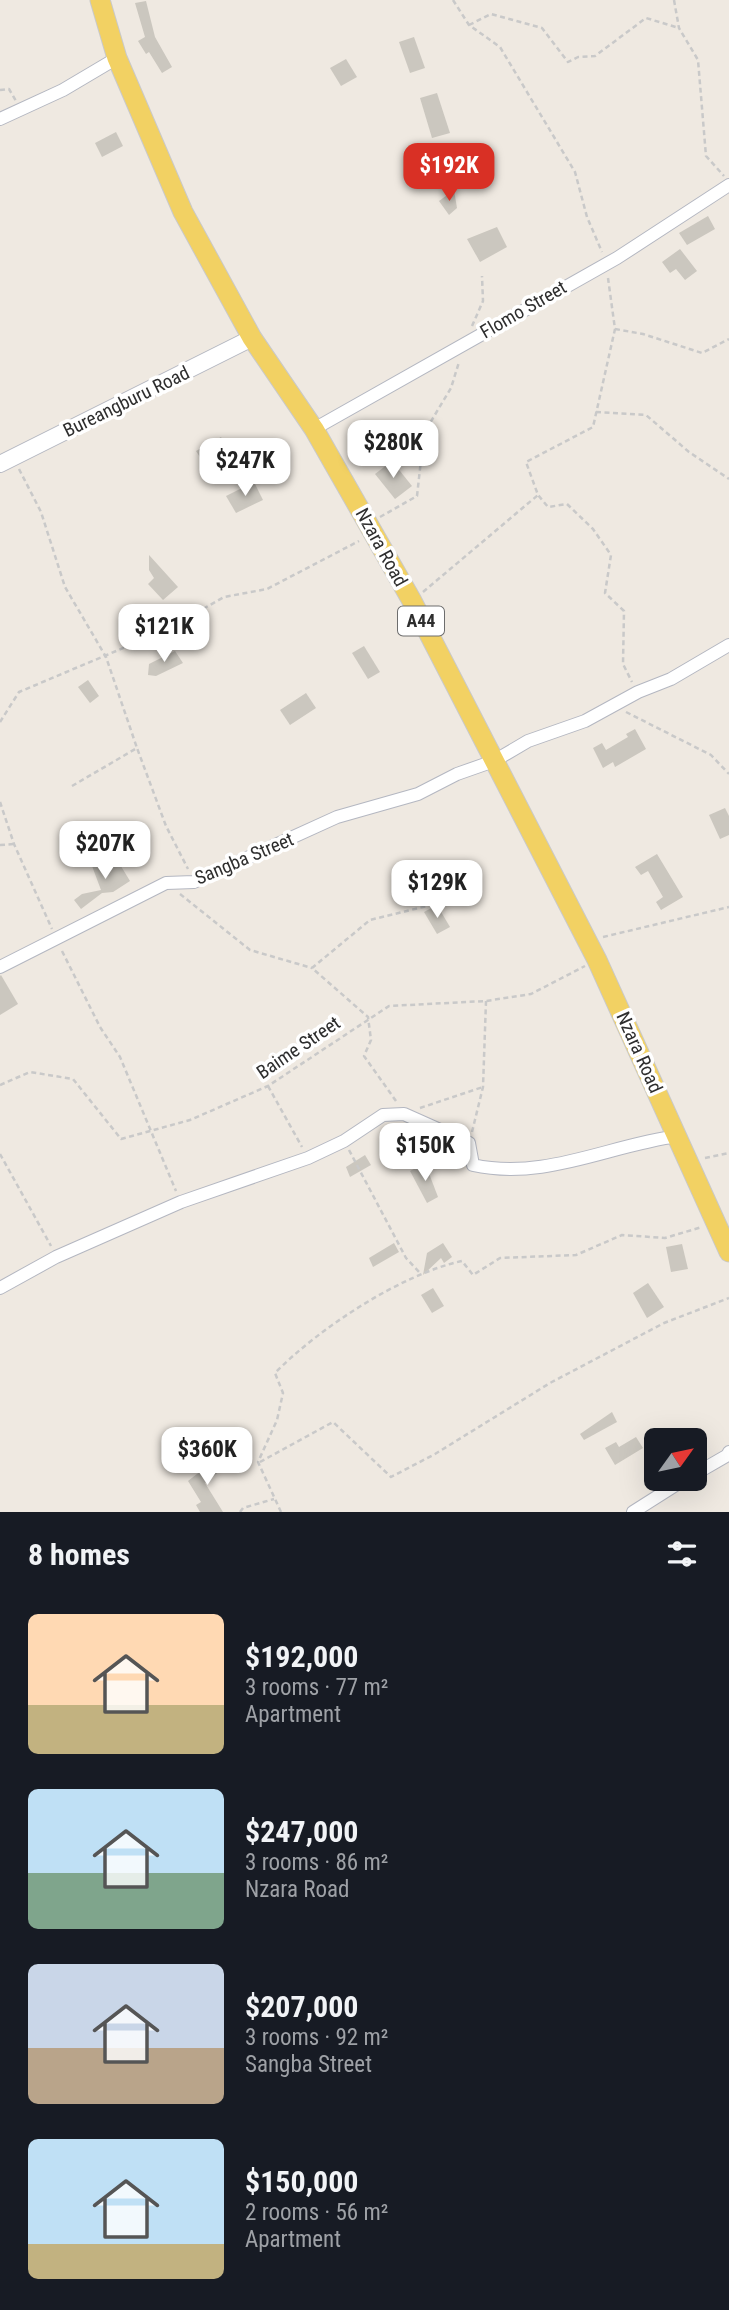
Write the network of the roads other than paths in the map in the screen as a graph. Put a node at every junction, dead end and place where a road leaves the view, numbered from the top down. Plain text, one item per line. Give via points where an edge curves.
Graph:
1 (95, 1) edge
2 (117, 58) junction
3 (0, 119) edge
4 (729, 183) edge
5 (253, 338) junction
6 (314, 429) junction
7 (7, 461) edge
8 (729, 645) edge
9 (494, 761) junction
10 (0, 967) edge
11 (678, 1136) junction
12 (729, 1252) edge
13 (0, 1288) edge
14 (729, 1452) edge
15 (707, 1467) edge
16 (666, 1491) edge
17 (633, 1512) edge

1 - 2 main road, Nzara Road / A44
2 - 3 street
2 - 5 main road, Nzara Road / A44 via 183,212
4 - 6 street, Flomo Street via 617,258
5 - 6 main road, Nzara Road / A44
5 - 7 street, Bureangburu Road
6 - 9 main road, Nzara Road / A44 via 412,601
8 - 9 street, Sangba Street via 671,679 585,721 528,741
9 - 10 street, Sangba Street via 418,794 337,817 194,882 166,883
9 - 11 main road, Nzara Road / A44 via 597,960
11 - 12 main road, Nzara Road / A44
11 - 13 street via 646,1140 544,1168 488,1168 473,1165 469,1143 404,1114 383,1115 308,1158 181,1202 56,1257
14 - 15 street
16 - 17 street

